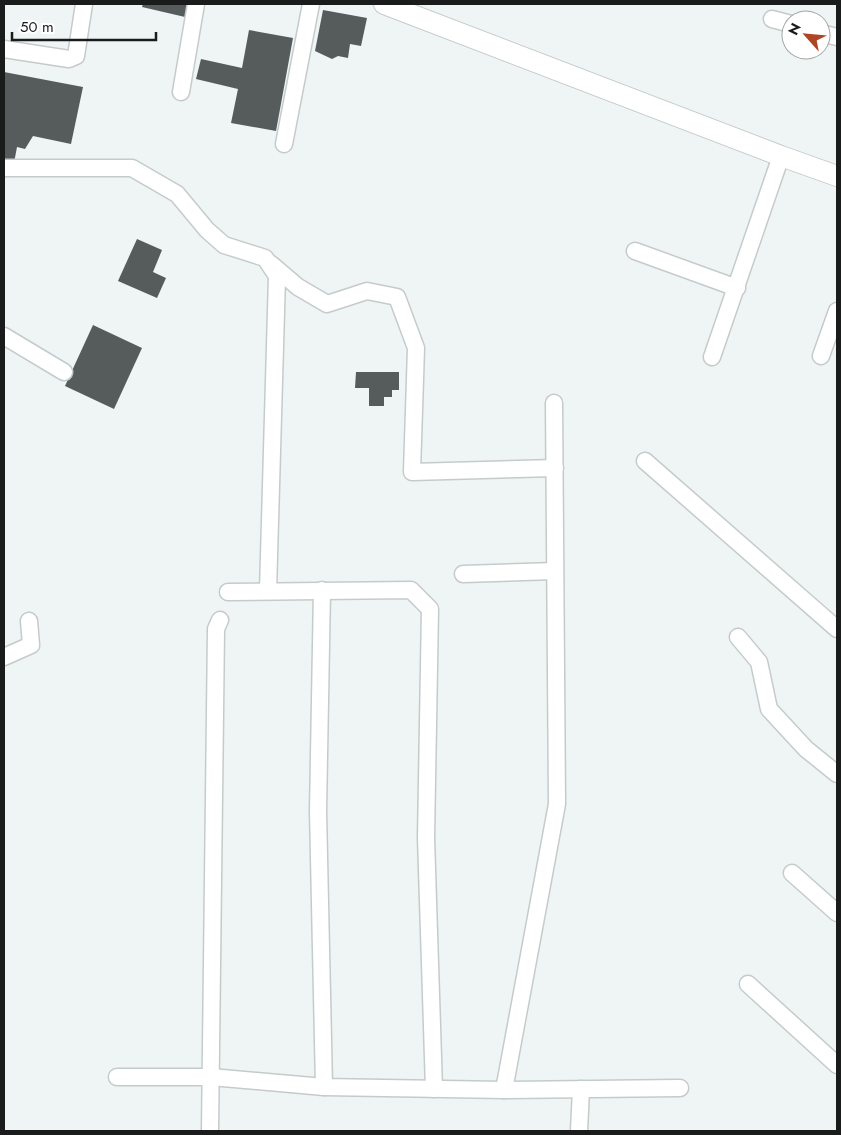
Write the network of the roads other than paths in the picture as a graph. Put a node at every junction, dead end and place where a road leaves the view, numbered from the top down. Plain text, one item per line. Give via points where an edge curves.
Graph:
1 (84, 4) edge
2 (196, 4) edge
3 (311, 4) edge
4 (384, 4) edge
5 (772, 19) dead end
6 (781, 21) edge
7 (4, 49) edge
8 (181, 92) dead end
9 (284, 144) dead end
10 (780, 156) junction
11 (4, 168) edge
12 (837, 176) edge
13 (635, 251) dead end
14 (265, 258) junction
15 (737, 288) junction
16 (837, 310) edge
17 (4, 336) edge
18 (822, 356) dead end
19 (712, 357) dead end
20 (64, 372) dead end
21 (554, 403) dead end
22 (645, 461) dead end
23 (555, 468) junction
24 (555, 571) junction
25 (463, 574) dead end
26 (322, 590) junction
27 (268, 591) junction
28 (228, 592) dead end
29 (220, 620) dead end
30 (28, 621) dead end
31 (837, 629) edge
32 (738, 637) dead end
33 (4, 657) edge
34 (837, 774) edge
35 (792, 873) dead end
36 (837, 913) edge
37 (748, 984) dead end
38 (837, 1065) edge
39 (117, 1077) dead end
40 (211, 1077) junction
41 (324, 1087) junction
42 (680, 1088) dead end
43 (434, 1089) junction
44 (580, 1089) junction
45 (504, 1090) junction
46 (210, 1131) edge
47 (579, 1131) edge

1 - 7 street via 76,56 69,59
2 - 8 street
3 - 9 street
4 - 10 street
5 - 6 street
10 - 12 street
10 - 15 street
11 - 14 street via 132,168 177,194 224,245
13 - 15 street
14 - 23 street via 298,287 327,304 367,291 397,297 416,348 412,472
14 - 27 street via 277,276
15 - 19 street
16 - 18 street
17 - 20 street
21 - 23 street
22 - 31 street
23 - 24 street
24 - 25 street
24 - 45 street via 557,804
26 - 27 street
26 - 41 street via 318,811
26 - 43 street via 411,590 430,608 426,838
27 - 28 street
29 - 40 street via 216,629
30 - 33 street via 31,645
32 - 34 street via 759,662 769,709 806,748
35 - 36 street
37 - 38 street
39 - 40 street
40 - 41 street
40 - 46 street
41 - 43 street
42 - 44 street
43 - 45 street
44 - 45 street
44 - 47 street

